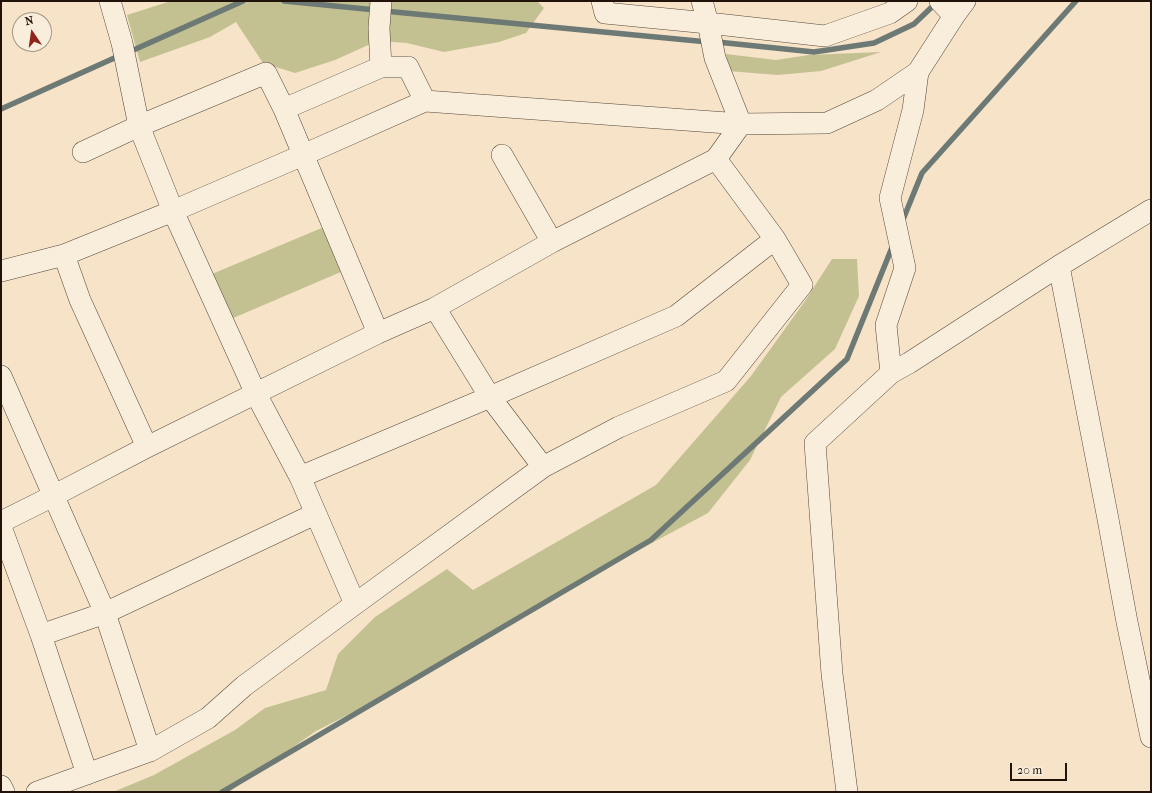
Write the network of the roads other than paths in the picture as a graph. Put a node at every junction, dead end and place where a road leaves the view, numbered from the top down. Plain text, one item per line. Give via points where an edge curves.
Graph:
1 (110, 1) edge
2 (381, 1) edge
3 (602, 1) edge
4 (702, 1) edge
5 (907, 1) edge
6 (953, 6) edge
7 (709, 28) junction
8 (381, 67) junction
9 (918, 72) junction
10 (425, 101) junction
11 (284, 110) junction
12 (741, 124) junction
13 (139, 126) junction
14 (82, 152) dead end
15 (303, 155) junction
16 (502, 155) dead end
17 (716, 159) junction
18 (1151, 210) edge
19 (173, 211) junction
20 (775, 239) junction
21 (552, 242) junction
22 (64, 256) junction
23 (1059, 266) junction
24 (1, 271) edge
25 (435, 308) junction
26 (378, 333) junction
27 (891, 373) junction
28 (1, 376) edge
29 (256, 394) junction
30 (490, 397) junction
31 (147, 447) junction
32 (543, 468) junction
33 (300, 477) junction
34 (53, 496) junction
35 (315, 514) junction
36 (1, 522) edge
37 (1, 527) edge
38 (355, 604) junction
39 (105, 613) junction
40 (41, 635) junction
41 (1151, 737) edge
42 (150, 751) junction
43 (86, 774) junction
44 (1, 786) edge
45 (4, 792) edge
46 (37, 792) edge
47 (847, 792) edge

1 - 13 street via 122,43
2 - 8 street
3 - 7 street via 605,13
4 - 7 street
5 - 7 street via 890,13 825,36
6 - 9 street
7 - 12 street via 715,58
8 - 10 street via 408,67
8 - 11 street
9 - 12 street via 876,100 827,123
9 - 27 street via 913,110 890,198 905,268 886,325
10 - 12 street
10 - 15 street
11 - 13 street via 266,73
11 - 15 street
12 - 17 street
13 - 14 street
13 - 19 street
15 - 19 street
15 - 26 street
16 - 21 street
17 - 20 street
17 - 21 street
18 - 23 street
19 - 22 street
19 - 29 street
20 - 30 street via 676,316
20 - 32 street via 802,284 726,381 619,427
21 - 25 street
22 - 24 street
22 - 31 street via 80,300
23 - 27 street
23 - 41 street
25 - 26 street
25 - 30 street
26 - 29 street
27 - 47 street via 815,442 832,674
28 - 34 street
29 - 31 street
29 - 33 street
30 - 32 street
30 - 33 street
31 - 34 street
32 - 38 street
33 - 35 street
34 - 36 street
34 - 39 street
35 - 38 street
35 - 39 street
37 - 40 street
38 - 42 street via 244,686 208,718
39 - 40 street
39 - 42 street
40 - 43 street
42 - 43 street
43 - 46 street
44 - 45 street

